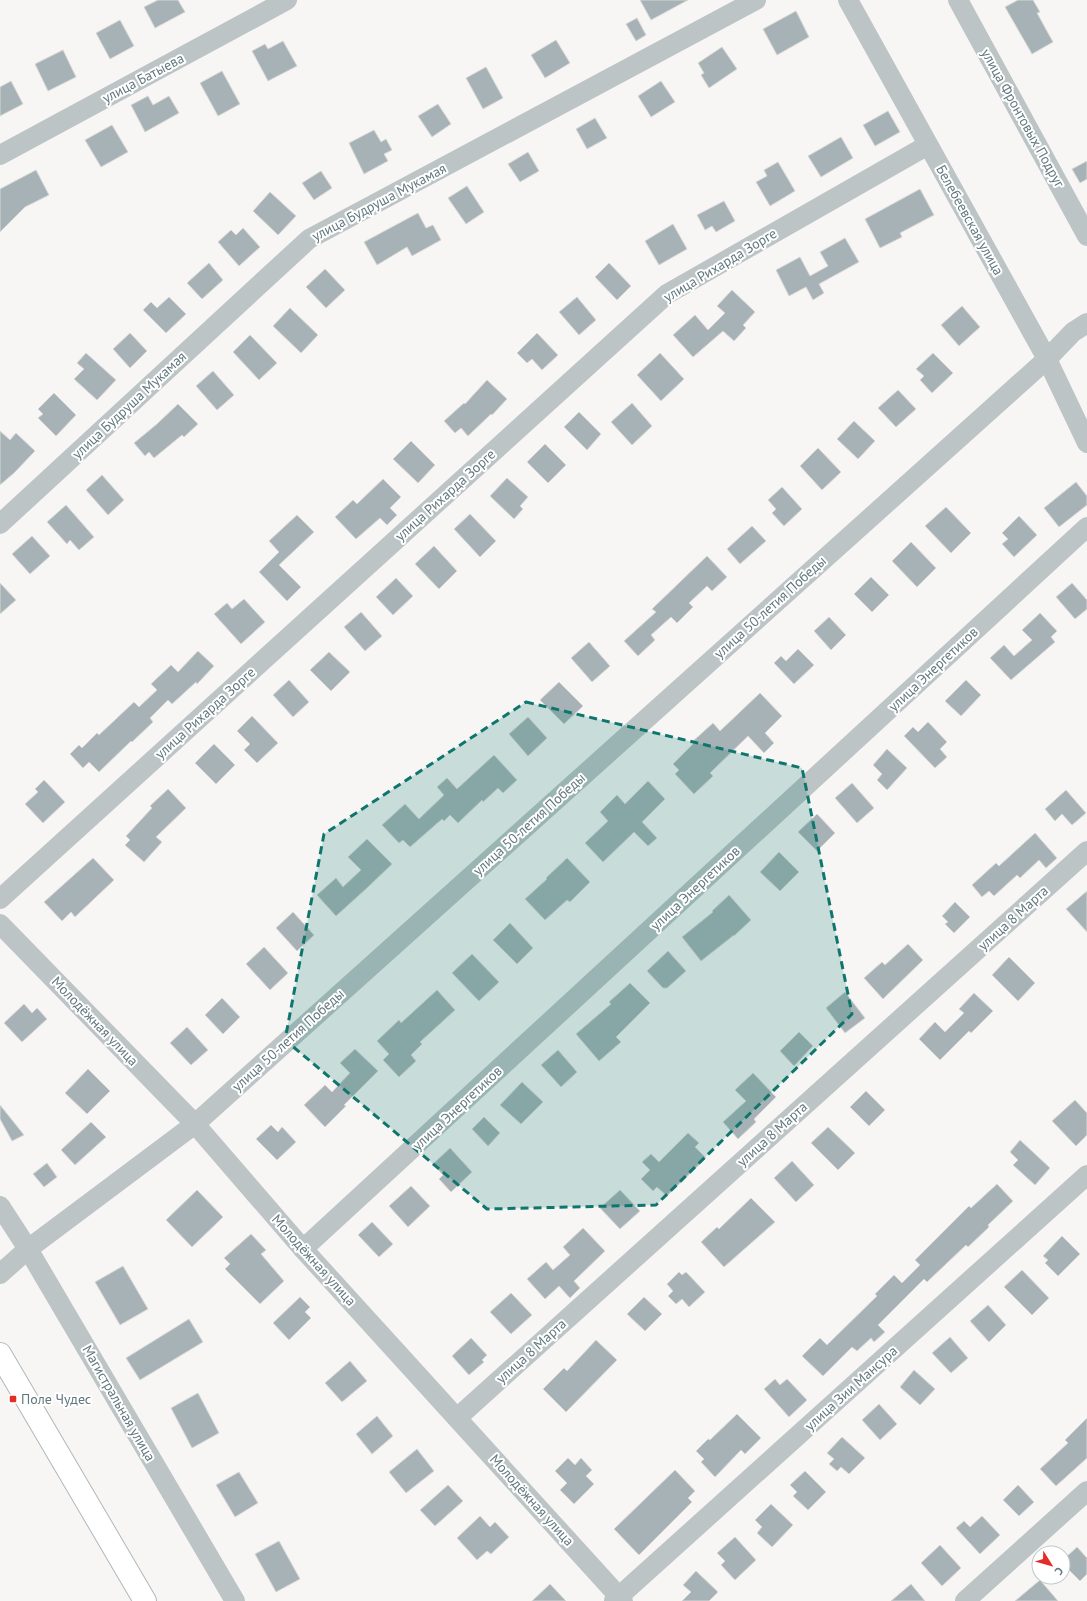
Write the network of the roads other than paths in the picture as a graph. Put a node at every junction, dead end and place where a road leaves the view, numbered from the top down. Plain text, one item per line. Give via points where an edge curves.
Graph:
1 (287, 0) edge
2 (756, 0) edge
3 (848, 0) edge
4 (958, 0) edge
5 (928, 145) junction
6 (0, 155) edge
7 (1087, 236) edge
8 (1087, 323) edge
9 (1047, 359) junction
10 (1087, 443) edge
11 (0, 524) edge
12 (1087, 527) edge
13 (1087, 851) edge
14 (0, 899) edge
15 (0, 924) edge
16 (195, 1124) junction
17 (1087, 1175) edge
18 (0, 1206) edge
19 (28, 1249) junction
20 (303, 1249) junction
21 (0, 1274) edge
22 (0, 1354) edge
23 (457, 1418) junction
24 (1087, 1491) edge
25 (619, 1600) edge
26 (145, 1601) edge
27 (235, 1601) edge
28 (965, 1601) edge

1 - 6 street, улица Батыева
2 - 11 street, улица Будруша Мукамая via 309,239
3 - 5 street, Белебеевская улица
4 - 7 street, улица Фронтовых Подруг
5 - 9 street, Белебеевская улица
5 - 14 street, улица Рихарда Зорге via 667,294
8 - 9 street, улица 50-летия Победы via 1073,332
9 - 10 street, Белебеевская улица
9 - 16 street, улица 50-летия Победы
12 - 20 street, улица Энергетиков
13 - 23 street, улица 8 Марта
15 - 16 street, Молодёжная улица
16 - 19 street, улица 50-летия Победы
16 - 20 street, Молодёжная улица
17 - 25 street, улица Зии Мансура
18 - 19 street, Магистральная улица
19 - 21 street, улица 50-летия Победы
19 - 27 street, Магистральная улица
20 - 23 street, Молодёжная улица
22 - 26 main road
23 - 25 street, Молодёжная улица
24 - 28 street

